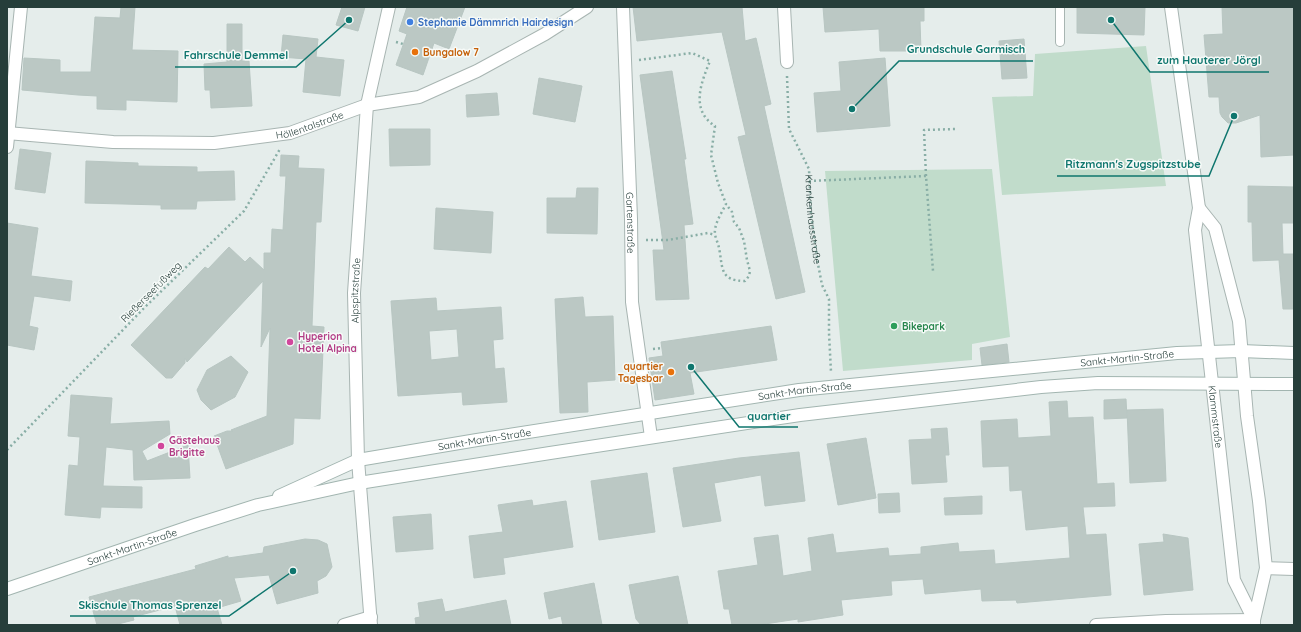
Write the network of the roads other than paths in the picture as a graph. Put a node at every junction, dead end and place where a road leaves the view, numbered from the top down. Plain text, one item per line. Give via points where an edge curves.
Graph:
1 (21, 7) edge
2 (389, 7) edge
3 (587, 7) edge
4 (623, 7) edge
5 (784, 7) edge
6 (1060, 7) edge
7 (1171, 7) edge
8 (1060, 42) dead end
9 (787, 62) road end
10 (367, 104) junction
11 (8, 133) edge
12 (7, 147) edge
13 (1199, 208) junction
14 (1241, 351) junction
15 (1208, 352) junction
16 (1294, 353) edge
17 (1212, 383) junction
18 (1244, 384) junction
19 (1294, 384) edge
20 (648, 414) junction
21 (651, 438) junction
22 (358, 460) junction
23 (359, 484) junction
24 (258, 505) junction
25 (1266, 568) junction
26 (1294, 569) edge
27 (7, 589) edge
28 (371, 621) edge
29 (1254, 623) edge
30 (344, 625) edge
31 (1096, 625) edge

1 - 11 street
2 - 10 street, Alpspitzstraße
3 - 10 street, Höllentalstraße via 545,34 477,71 419,97
4 - 20 street, Gartenstraße via 632,302
5 - 9 street
6 - 8 lane
7 - 13 street, Klammstraße
10 - 11 street, Höllentalstraße via 290,133 214,142 113,142
10 - 22 street, Alpspitzstraße via 354,292
11 - 12 street
13 - 14 street via 1215,228 1239,321
13 - 15 street, Klammstraße via 1195,230
14 - 15 street, Sankt-Martin-Straße
14 - 16 street, Sankt-Martin-Straße
14 - 18 street
15 - 17 street, Klammstraße
15 - 20 street, Sankt-Martin-Straße via 832,386
17 - 18 street, Sankt-Martin-Straße
17 - 21 street, Sankt-Martin-Straße via 1098,383 1041,387 800,415
17 - 29 street, Klammstraße via 1234,580
18 - 19 street, Sankt-Martin-Straße
18 - 25 street
20 - 21 street, Gartenstraße
20 - 22 street, Sankt-Martin-Straße
21 - 23 street, Sankt-Martin-Straße
22 - 23 street, Alpspitzstraße
22 - 24 street, Sankt-Martin-Straße
23 - 24 street, Sankt-Martin-Straße
23 - 28 street, Alpspitzstraße
24 - 27 street, Sankt-Martin-Straße
25 - 26 street
25 - 29 street
28 - 30 street
29 - 31 street via 1166,621

